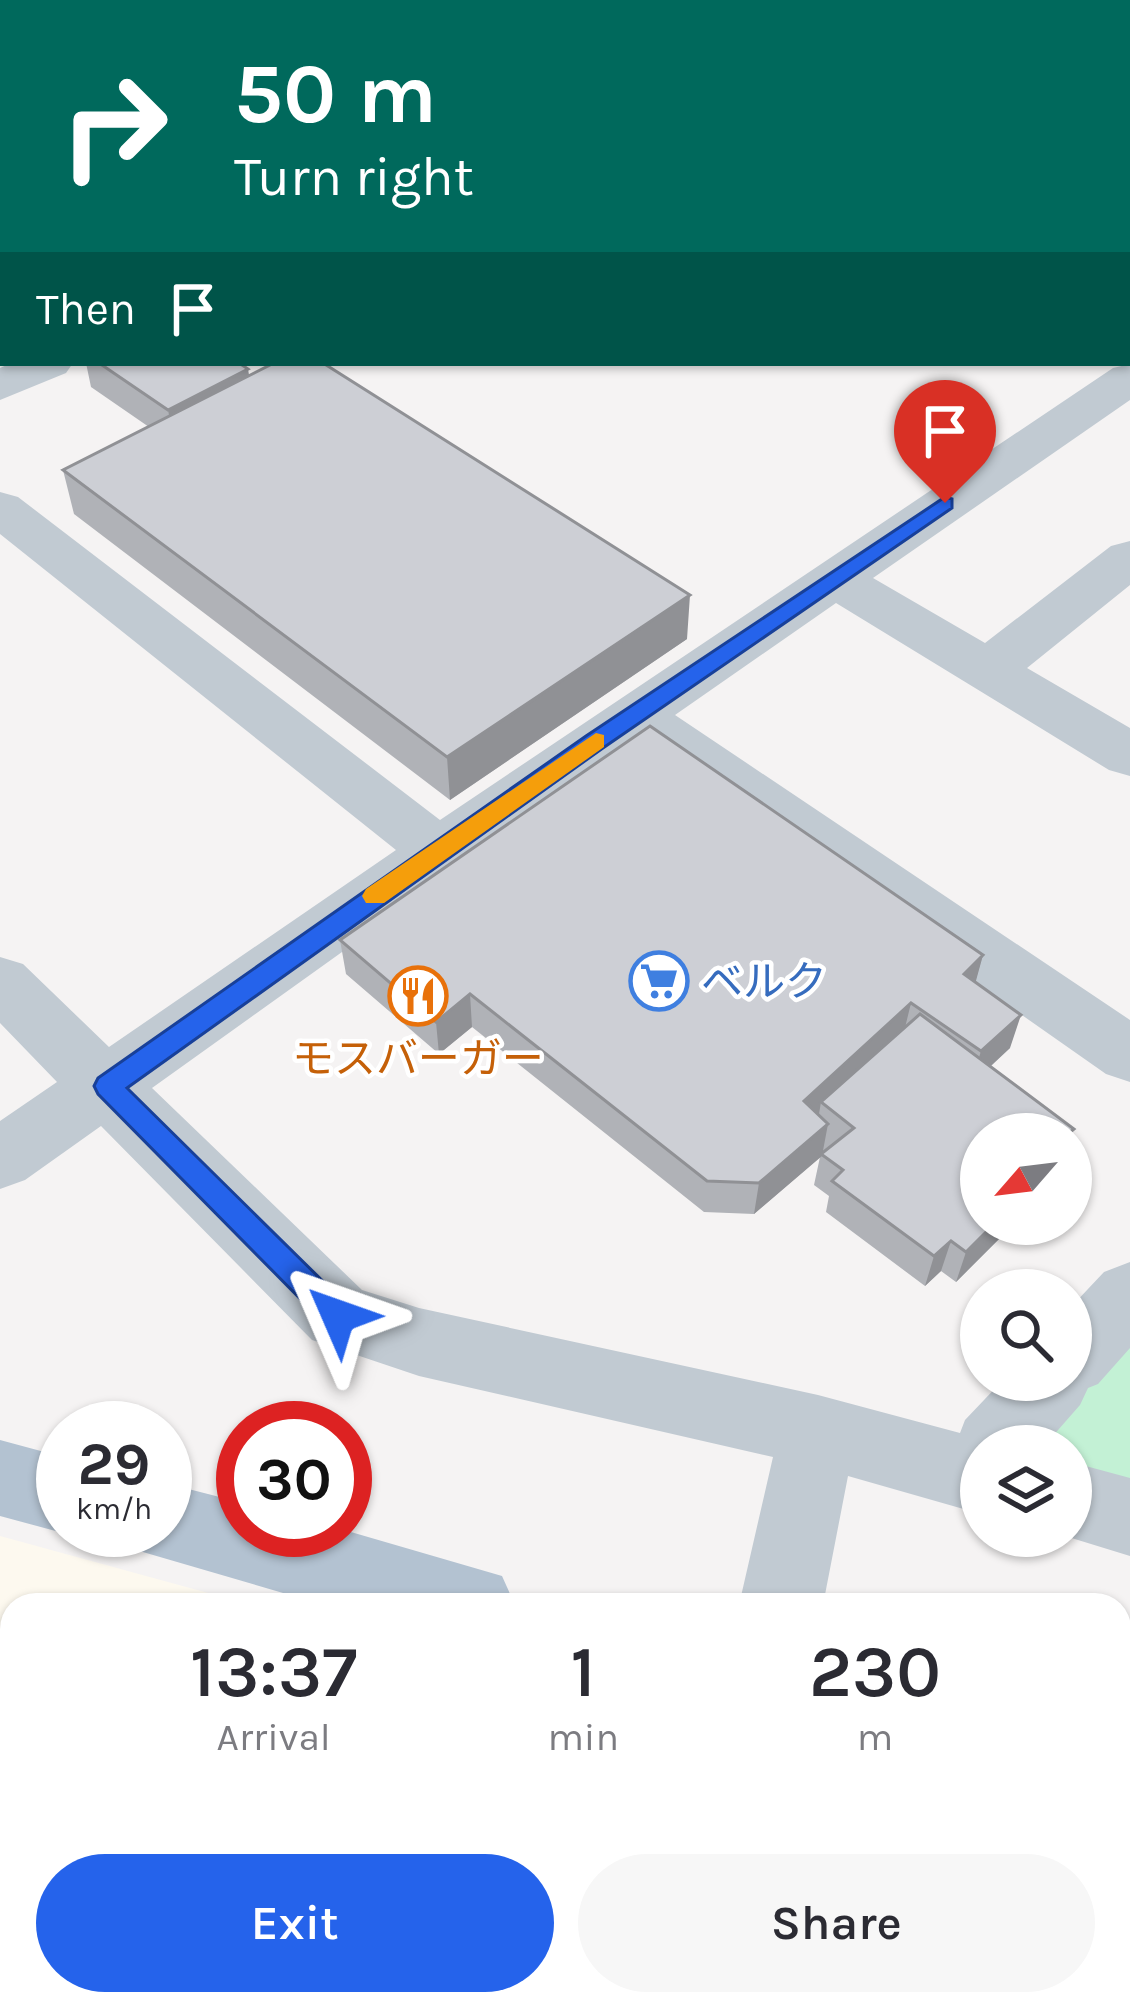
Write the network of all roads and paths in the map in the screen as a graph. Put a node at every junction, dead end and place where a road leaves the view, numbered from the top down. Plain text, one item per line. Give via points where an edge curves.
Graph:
1 (43, 366) edge
2 (1130, 378) edge
3 (0, 386) edge
4 (0, 508) edge
5 (1130, 558) edge
6 (834, 578) junction
7 (987, 670) junction
8 (634, 715) junction
9 (1130, 755) edge
10 (439, 851) junction
11 (0, 982) edge
12 (1130, 1055) edge
13 (108, 1086) junction
14 (0, 1159) edge
15 (1130, 1295) edge
16 (1092, 1337) edge
17 (1035, 1401) edge
18 (1014, 1425) edge
19 (818, 1431) junction
20 (960, 1459) edge
21 (0, 1478) edge
22 (36, 1488) edge
23 (1092, 1506) edge
24 (1130, 1516) edge
25 (192, 1529) edge
26 (428, 1593) edge
27 (784, 1593) edge

1 - 3 street
2 - 6 street
4 - 10 street
5 - 7 street
6 - 7 street
6 - 8 street
7 - 9 street
8 - 10 street
8 - 12 street
10 - 13 street
11 - 13 street
13 - 14 street
13 - 19 street via 338,1316 419,1342
15 - 16 street
17 - 18 street
19 - 20 street
19 - 27 street
21 - 22 main road
23 - 24 street
25 - 26 main road

